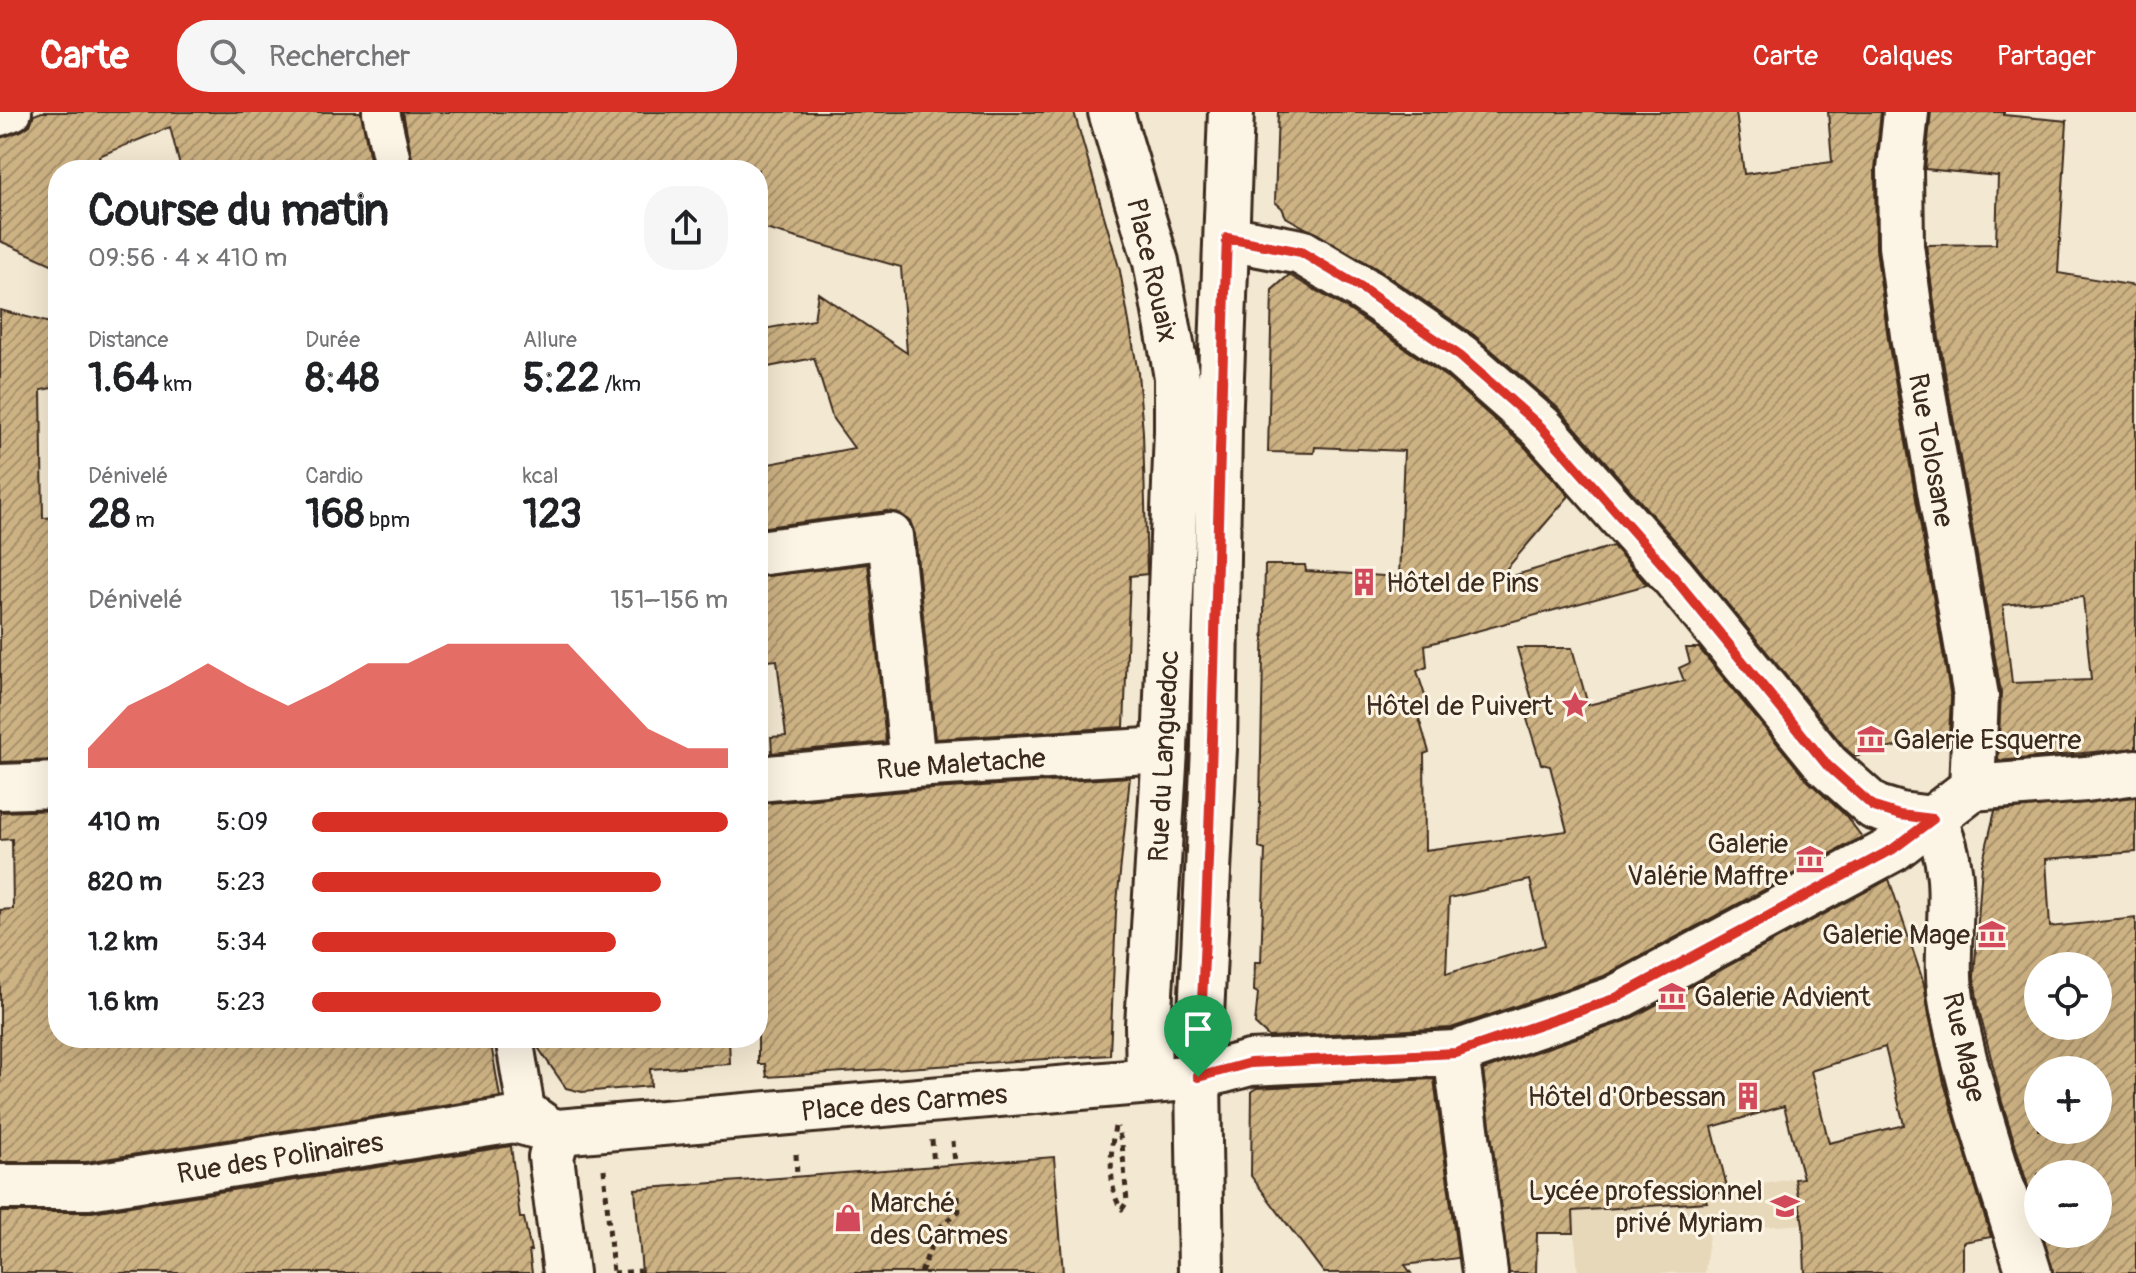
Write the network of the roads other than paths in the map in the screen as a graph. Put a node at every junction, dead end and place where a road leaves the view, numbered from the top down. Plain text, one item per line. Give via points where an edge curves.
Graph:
1 (13, 112) edge
2 (381, 112) edge
3 (1111, 112) edge
4 (1231, 112) edge
5 (1906, 112) edge
6 (0, 117) edge
7 (392, 160) edge
8 (1227, 238) junction
9 (1177, 431) joint
10 (768, 552) edge
11 (1165, 750) junction
12 (913, 765) junction
13 (2136, 772) edge
14 (768, 778) edge
15 (48, 785) edge
16 (0, 787) edge
17 (1972, 788) junction
18 (1933, 819) junction
19 (516, 1048) edge
20 (1456, 1053) junction
21 (1198, 1077) junction
22 (1149, 1081) junction
23 (558, 1132) junction
24 (0, 1187) edge
25 (566, 1273) edge
26 (1201, 1273) edge
27 (1485, 1273) edge
28 (2029, 1273) edge

1 - 6 street
2 - 7 street
3 - 9 street, Place Rouaix via 1156,262 1177,377
4 - 8 street, Rue du Languedoc
5 - 17 street, Rue Tolosane via 1901,246 1976,696
8 - 18 street via 1301,252 1460,356 1541,427 1672,575 1827,765 1874,807
8 - 21 street, Rue du Languedoc via 1214,748
9 - 11 street, Rue du Languedoc
10 - 12 street via 890,536
11 - 12 street, Rue Maletache
11 - 22 street, Rue du Languedoc via 1148,1015
12 - 14 street, Rue Maletache
13 - 17 street
15 - 16 street
17 - 18 street, Place des Carmes
18 - 20 street, Place des Carmes via 1893,849 1614,999
18 - 28 street, Rue Mage via 1946,847 1952,884 1952,1008
19 - 23 street via 526,1109
20 - 21 street, Place des Carmes via 1250,1063
20 - 27 street
21 - 22 street, Place des Carmes
21 - 26 street
22 - 23 street, Place des Carmes
23 - 24 street, Rue des Polinaires via 514,1120 88,1187
23 - 25 street via 551,1157

